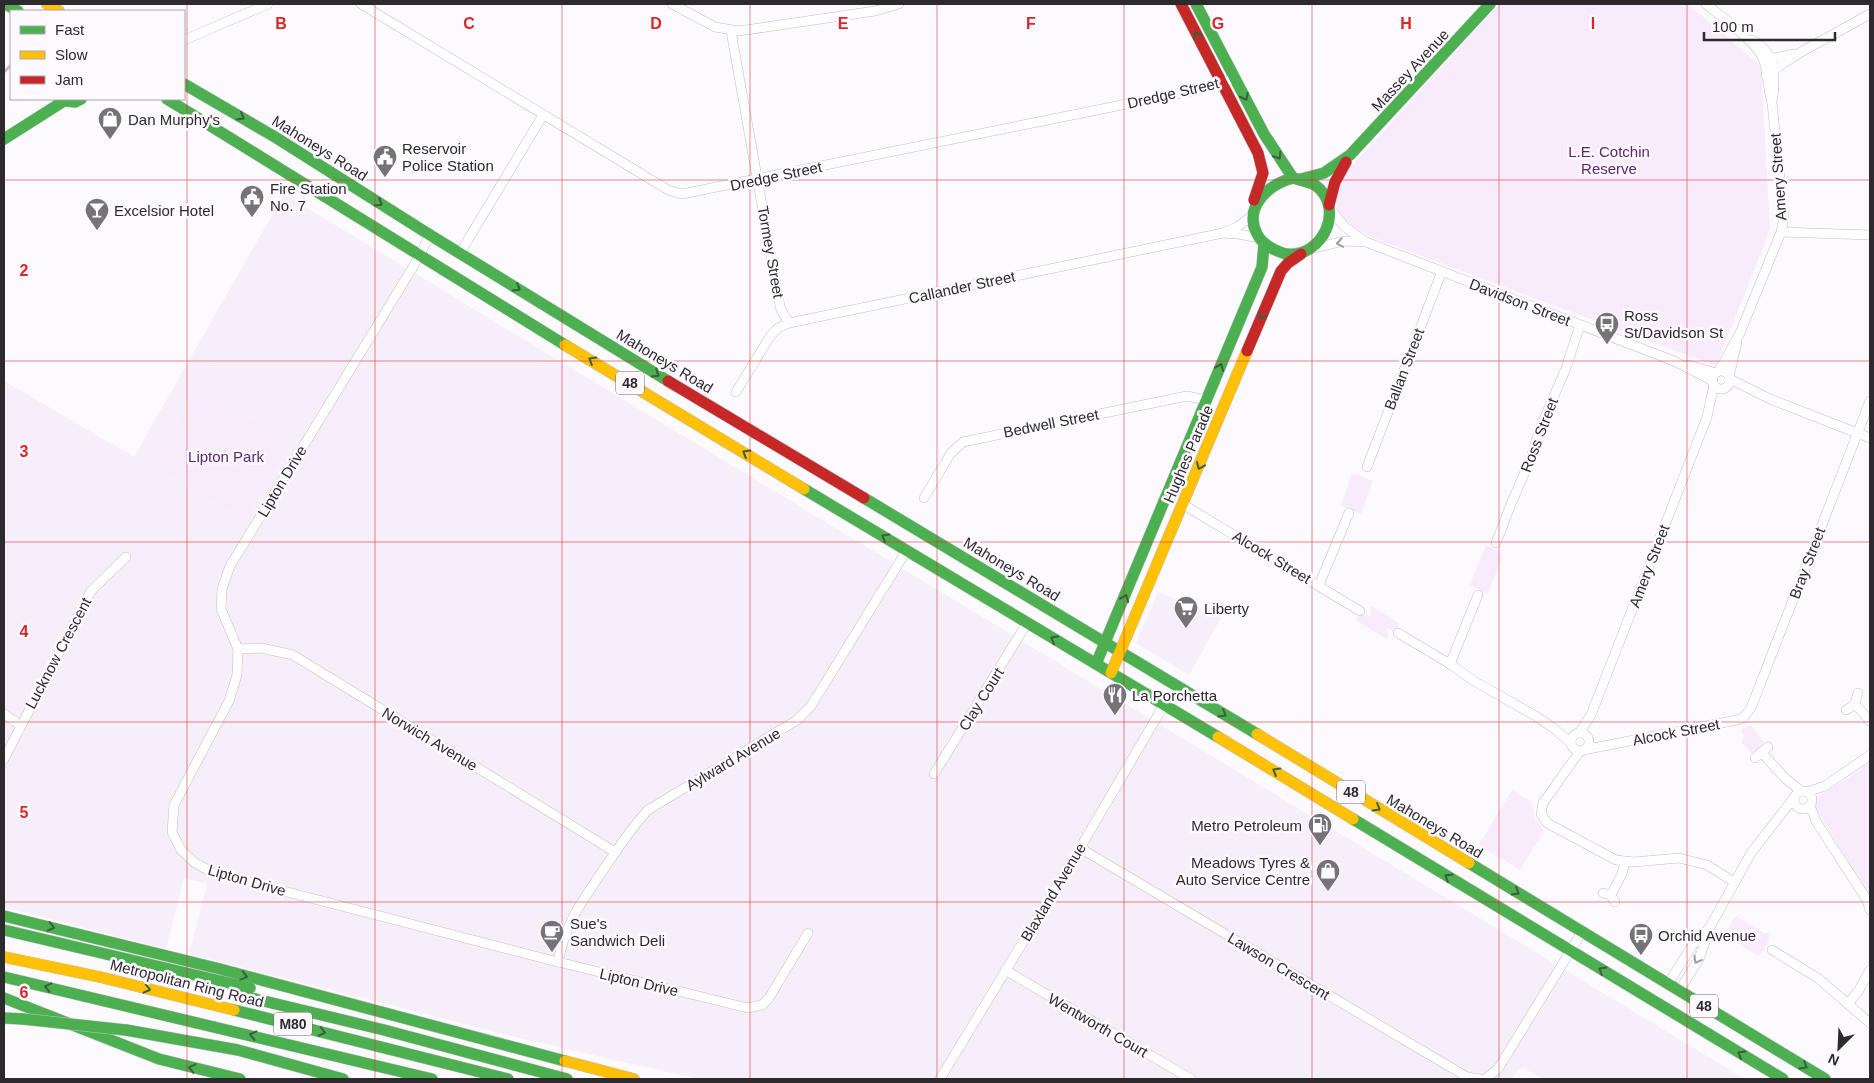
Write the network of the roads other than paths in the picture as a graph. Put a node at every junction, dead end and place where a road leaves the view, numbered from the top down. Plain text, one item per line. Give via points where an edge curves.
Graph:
1 (5, 4) edge
2 (268, 4) edge
3 (361, 4) edge
4 (672, 4) edge
5 (900, 4) edge
6 (1180, 4) edge
7 (1196, 4) edge
8 (1490, 4) edge
9 (1706, 4) edge
10 (16, 10) edge
11 (1870, 14) edge
12 (731, 31) junction
13 (185, 40) edge
14 (1801, 52) junction
15 (1767, 60) junction
16 (1770, 73) junction
17 (1236, 79) junction
18 (1221, 82) junction
19 (185, 85) edge
20 (200, 93) junction
21 (66, 100) edge
22 (79, 100) edge
23 (168, 100) edge
24 (189, 112) junction
25 (544, 115) junction
26 (4, 139) edge
27 (1350, 155) junction
28 (1297, 178) junction
29 (758, 180) junction
30 (1330, 207) junction
31 (1253, 212) junction
32 (1781, 232) junction
33 (1223, 234) junction
34 (430, 235) junction
35 (1870, 235) edge
36 (1262, 241) junction
37 (1366, 242) junction
38 (1315, 248) junction
39 (460, 253) junction
40 (1301, 254) junction
41 (419, 256) junction
42 (1442, 271) junction
43 (789, 323) junction
44 (1580, 325) junction
45 (1740, 333) junction
46 (1715, 378) junction
47 (1235, 382) junction
48 (1728, 383) junction
49 (736, 392) dead end
50 (1207, 398) junction
51 (1870, 400) edge
52 (723, 414) junction
53 (1221, 415) junction
54 (1707, 417) junction
55 (713, 433) junction
56 (1858, 433) junction
57 (1870, 438) edge
58 (1367, 467) dead end
59 (1166, 497) junction
60 (924, 498) dead end
61 (1184, 505) junction
62 (1349, 513) dead end
63 (1496, 544) dead end
64 (907, 550) junction
65 (126, 557) dead end
66 (1319, 585) junction
67 (1478, 595) dead end
68 (1360, 611) dead end
69 (1027, 624) junction
70 (1398, 633) dead end
71 (1106, 643) junction
72 (238, 649) junction
73 (1120, 652) junction
74 (1096, 664) junction
75 (1450, 664) junction
76 (1111, 673) junction
77 (1858, 693) dead end
78 (1164, 704) junction
79 (1855, 704) junction
80 (1846, 710) dead end
81 (4, 714) edge
82 (1591, 715) junction
83 (1737, 720) joint
84 (1870, 721) edge
85 (20, 725) junction
86 (1588, 740) junction
87 (1577, 743) junction
88 (1615, 743) junction
89 (1761, 752) dead end
90 (1870, 755) edge
91 (4, 759) edge
92 (934, 774) dead end
93 (1803, 800) junction
94 (1080, 848) junction
95 (615, 852) junction
96 (1625, 862) junction
97 (1734, 882) junction
98 (1610, 897) dead end
99 (1870, 910) edge
100 (4, 916) edge
101 (1710, 927) junction
102 (4, 930) edge
103 (1582, 932) junction
104 (808, 933) dead end
105 (1772, 950) dead end
106 (1571, 952) junction
107 (4, 957) edge
108 (558, 962) junction
109 (1005, 970) junction
110 (1870, 970) edge
111 (4, 977) edge
112 (1668, 984) junction
113 (1679, 991) junction
114 (4, 998) edge
115 (1848, 1004) junction
116 (4, 1018) edge
117 (1870, 1024) edge
118 (240, 1079) edge
119 (343, 1079) edge
120 (432, 1079) edge
121 (508, 1079) edge
122 (567, 1079) edge
123 (607, 1079) edge
124 (634, 1079) edge
125 (940, 1079) edge
126 (1191, 1079) edge
127 (1480, 1079) edge
128 (1485, 1079) edge
129 (1783, 1079) edge
130 (1825, 1079) edge

1 - 10 main road
2 - 13 street
3 - 25 street, Dredge Street
4 - 12 street via 706,23
5 - 12 street via 875,11
18 -> 6 main road
7 - 17 main road
8 - 27 main road, Massey Avenue
9 - 15 street via 1745,36
11 - 14 street
12 - 29 street, Tormey Street
14 - 15 street
14 - 16 street
15 - 16 street, Amery Street
16 - 32 street, Amery Street via 1784,218
17 - 18 street, Dredge Street
17 -> 28 main road via 1264,134
18 - 29 street, Dredge Street via 1201,89
18 - 31 main road via 1263,166
19 - 20 main road, Mahoneys Road / 48
20 - 24 main road
20 -> 34 main road, Mahoneys Road / 48
21 - 22 main road
21 - 26 main road
23 - 24 main road, 48
24 - 41 main road, 48
25 - 29 street, Dredge Street via 676,194 686,195
25 - 39 street
27 - 28 main road, Massey Avenue via 1324,173
27 - 30 main road, Massey Avenue via 1335,182
28 - 30 main road via 1319,188
28 - 31 main road via 1269,188
29 - 43 street, Tormey Street via 779,301
30 - 37 street, Davidson Street via 1345,226
30 - 38 main road via 1328,231
31 - 33 street, Callander Street via 1237,227
31 - 36 main road via 1255,231
32 - 35 street
32 - 45 street, Amery Street
33 - 36 street, Callander Street via 1246,235
33 - 43 street, Callander Street
34 - 39 main road, Mahoneys Road / 48
34 - 41 street, Lipton Drive
36 - 40 main road via 1282,253
50 -> 36 main road, Hughes Parade via 1262,267
37 -> 38 street, Davidson Street via 1344,241
37 - 42 street, Davidson Street
38 - 40 main road
39 -> 52 main road, Mahoneys Road / 48
40 -> 47 main road, Hughes Parade via 1281,271
55 -> 41 main road, 48
41 - 72 street, Lipton Drive via 230,566 222,589 221,609
42 - 44 street, Davidson Street
42 - 58 street, Ballan Street
43 - 49 street, Callander Street via 771,335
44 - 46 street, Davidson Street
44 - 63 street, Ross Street
45 - 46 street, Amery Street
45 - 48 street, Amery Street
46 - 48 street via 1718,388
46 - 48 street via 1725,372
46 - 54 street, Amery Street
47 - 50 main road
47 - 53 main road, Hughes Parade
48 - 54 street, Amery Street
48 - 56 street
50 - 53 main road
50 - 59 main road, Hughes Parade
50 - 60 street, Bedwell Street via 1187,396 963,442 950,453
51 - 56 street, Bray Street
52 - 55 main road
52 - 71 main road, Mahoneys Road / 48
53 -> 61 main road, Hughes Parade
54 - 82 street, Amery Street
64 -> 55 main road, 48
56 - 57 street
56 - 83 street, Bray Street via 1751,708
59 - 61 main road
71 -> 59 main road, Hughes Parade
61 - 66 street, Alcock Street
61 - 73 main road, Hughes Parade
62 - 66 street
64 - 69 main road, 48
64 - 95 street, Aylward Avenue via 811,706 797,720 648,810
65 - 85 street, Lucknow Crescent via 90,591
66 - 68 street, Alcock Street
67 - 75 street
74 -> 69 main road, 48
69 - 92 street, Clay Court
70 - 75 street
71 - 73 main road, Mahoneys Road / 48
71 - 74 main road, Hughes Parade
72 - 95 street, Norwich Avenue via 261,648 293,655
72 - 108 street, Lipton Drive via 229,701 174,804 172,832 181,850 195,863 214,873
73 - 76 main road, Hughes Parade
73 -> 103 main road, Mahoneys Road / 48
74 - 76 main road, 48
75 - 87 street
76 - 78 main road, 48
77 - 79 street
78 - 94 street, Blaxland Avenue
106 -> 78 main road, 48
79 - 80 street
79 - 84 street
81 - 85 street
82 - 86 street, Amery Street
82 - 87 street, Amery Street
83 - 88 street, Alcock Street
85 - 91 street, Lucknow Crescent
86 - 87 street via 1584,734
86 - 87 street via 1588,747
86 - 88 street, Alcock Street via 1598,744
87 - 88 street, Alcock Street
87 - 96 street, Amery Street via 1544,813 1567,832
89 - 93 street
90 - 93 street
93 - 97 street via 1781,816 1751,852
93 - 99 street via 1867,900
94 - 109 street, Blaxland Avenue
94 - 127 street, Lawson Crescent via 1467,1078
95 - 108 street, Aylward Avenue via 574,912
96 - 97 street via 1678,858 1707,865
96 - 98 street
97 - 101 street
100 -> 124 main road via 220,969
101 - 112 street via 1692,946
101 -> 113 street via 1699,959
102 - 122 main road via 86,957 384,1030
102 - 123 main road
103 - 106 street
103 - 112 main road, Mahoneys Road / 48
104 - 108 street, Lipton Drive via 769,998 762,1005 748,1008
105 - 115 street via 1819,979
106 - 128 street via 1498,1070
129 -> 106 main road, 48
107 -> 121 main road, Metropolitan Ring Road / M80 via 383,1046
109 - 125 street, Blaxland Avenue
109 - 126 street, Wentworth Court
110 - 115 street
120 -> 111 main road, M80
112 - 113 main road, Mahoneys Road / 48
113 -> 130 main road, Mahoneys Road / 48
118 -> 114 main road via 159,1059
115 - 117 street
116 - 119 main road, bridge via 126,1030 238,1050

